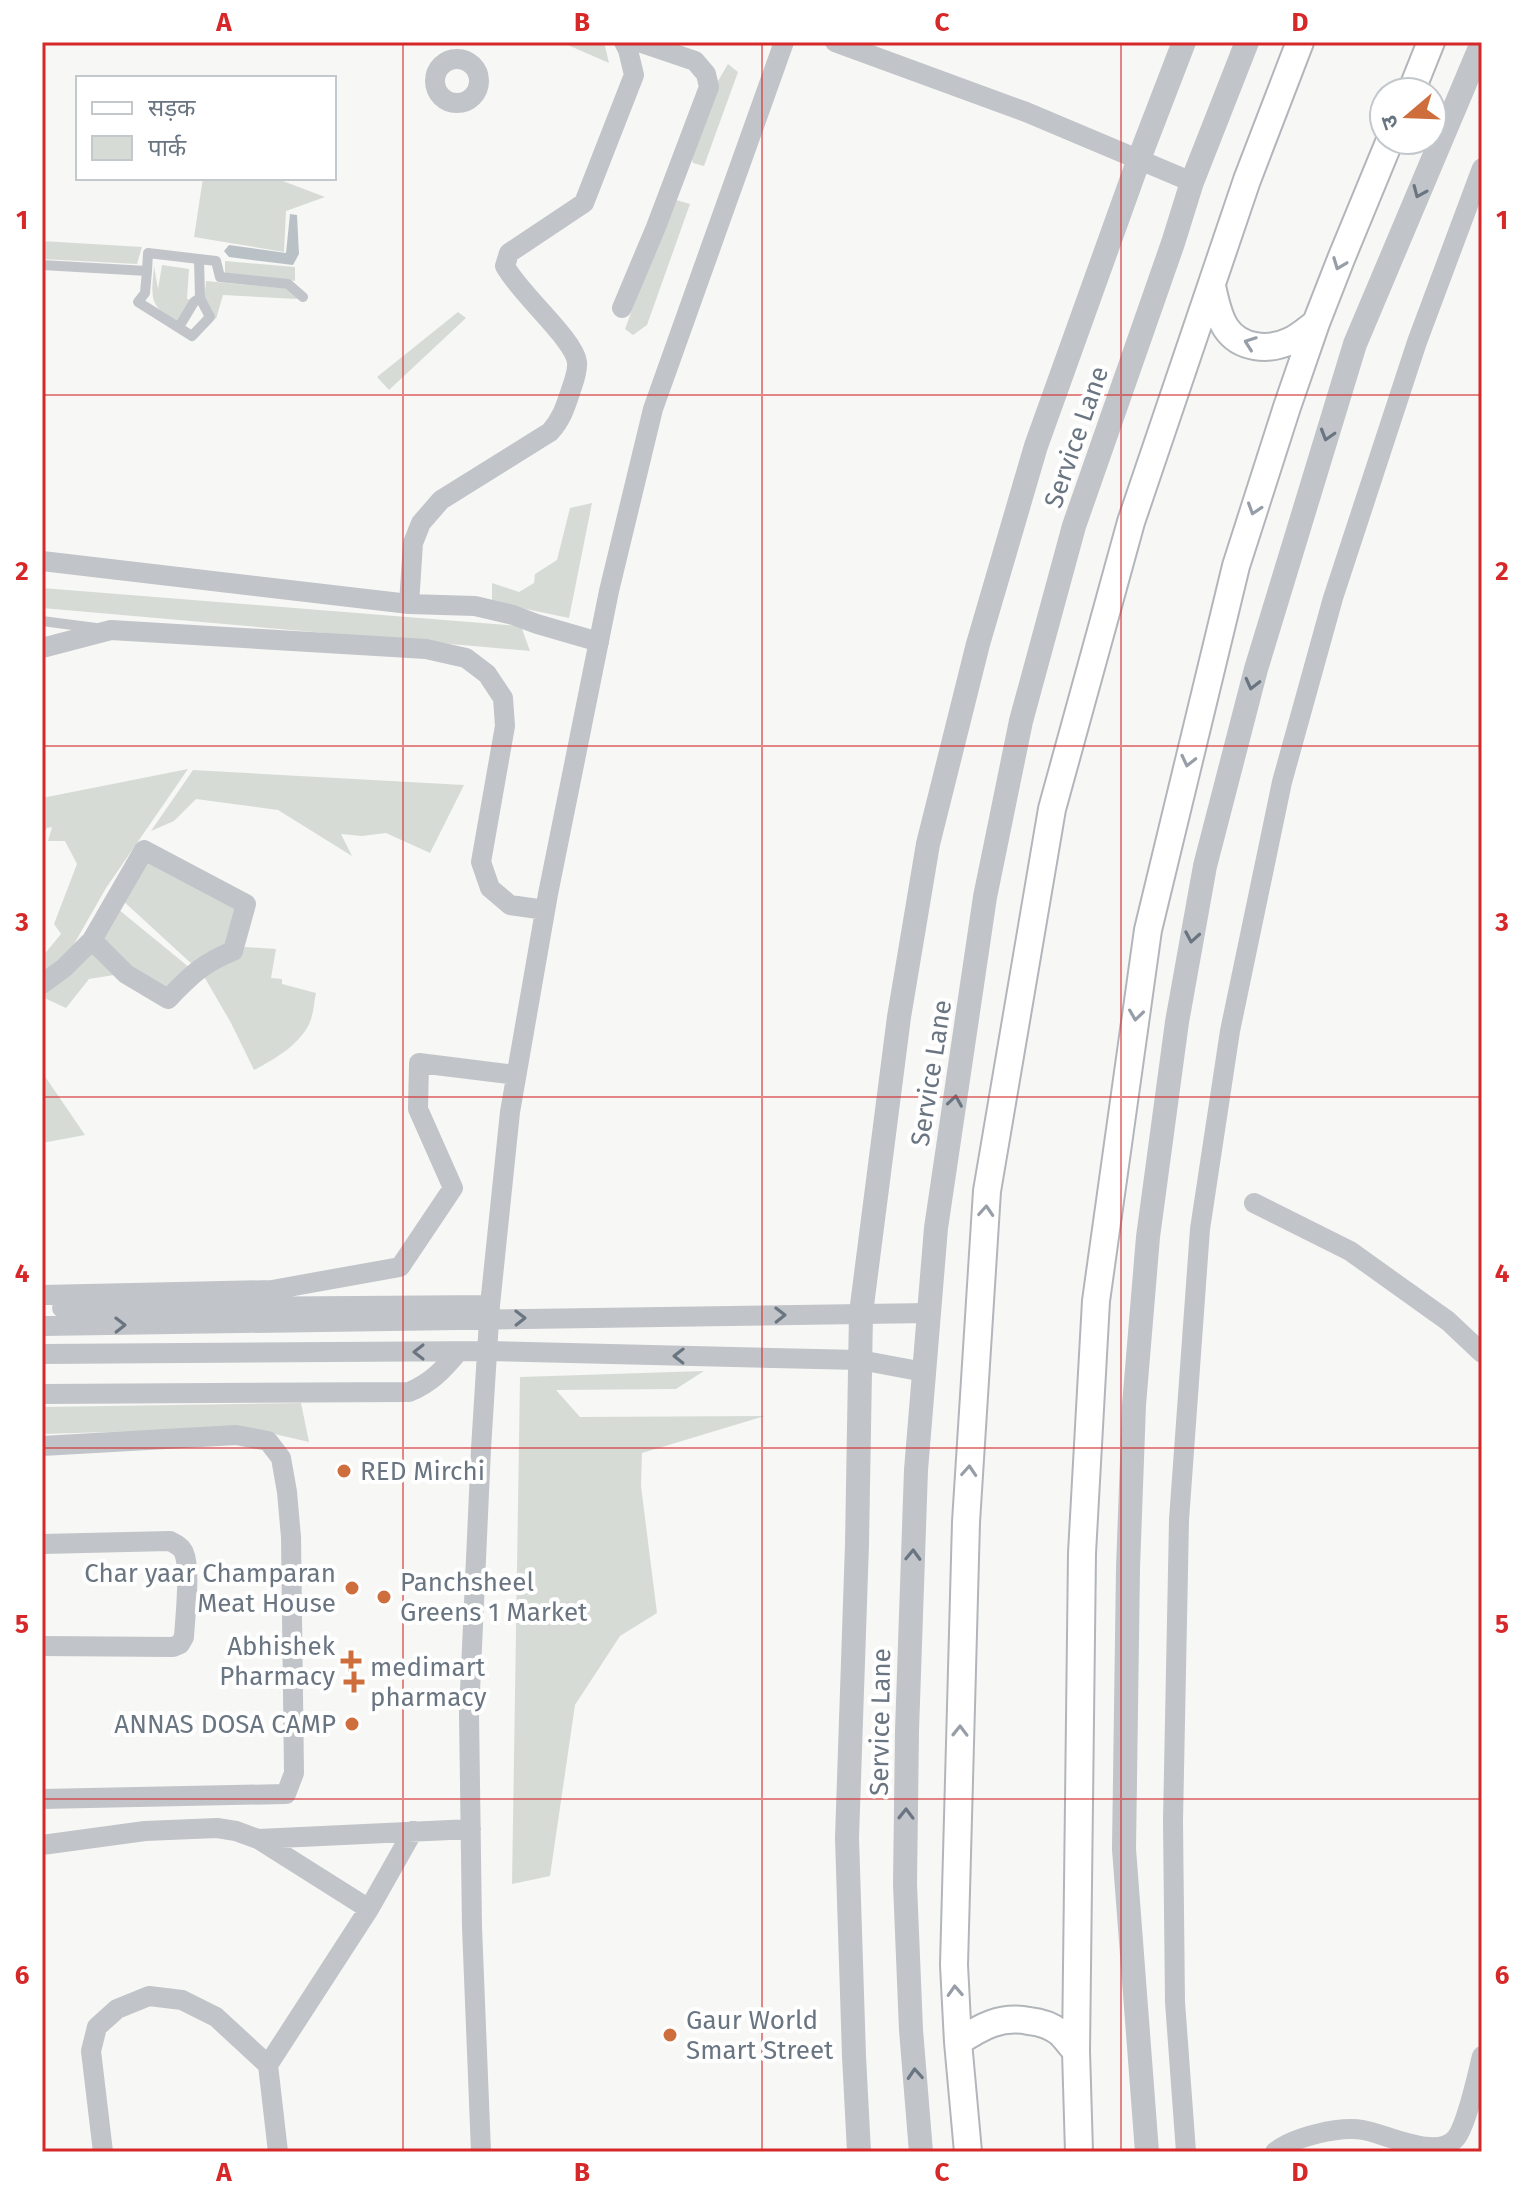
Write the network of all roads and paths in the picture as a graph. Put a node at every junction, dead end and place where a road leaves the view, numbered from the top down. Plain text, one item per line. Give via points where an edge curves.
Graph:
1 (624, 42) edge
2 (639, 42) edge
3 (784, 42) edge
4 (835, 42) edge
5 (1184, 42) edge
6 (1247, 42) edge
7 (1300, 42) edge
8 (1431, 42) edge
9 (1482, 43) edge
10 (1417, 76) edge
11 (1383, 156) edge
12 (1139, 159) junction
13 (1482, 168) edge
14 (1192, 182) junction
15 (199, 259) junction
16 (42, 265) edge
17 (147, 271) junction
18 (1212, 286) junction
19 (303, 297) dead end
20 (200, 298) junction
21 (622, 308) dead end
22 (1316, 323) junction
23 (179, 327) junction
24 (42, 561) edge
25 (409, 604) junction
26 (42, 621) edge
27 (111, 630) junction
28 (599, 642) junction
29 (42, 648) edge
30 (545, 910) junction
31 (92, 940) junction
32 (42, 984) edge
33 (516, 1075) junction
34 (1254, 1203) dead end
35 (42, 1295) edge
36 (42, 1308) edge
37 (490, 1312) junction
38 (861, 1313) junction
39 (929, 1313) junction
40 (42, 1326) edge
41 (487, 1351) junction
42 (458, 1352) junction
43 (1482, 1353) edge
44 (42, 1354) edge
45 (860, 1360) junction
46 (924, 1372) junction
47 (42, 1394) edge
48 (42, 1446) edge
49 (42, 1544) edge
50 (42, 1646) edge
51 (42, 1799) edge
52 (471, 1829) junction
53 (413, 1831) junction
54 (258, 1839) junction
55 (42, 1845) edge
56 (369, 1909) junction
57 (958, 2042) junction
58 (1076, 2051) junction
59 (1482, 2056) edge
60 (268, 2065) junction
61 (103, 2152) edge
62 (278, 2152) edge
63 (481, 2152) edge
64 (859, 2152) edge
65 (921, 2152) edge
66 (968, 2152) edge
67 (1079, 2152) edge
68 (1147, 2152) edge
69 (1186, 2152) edge
70 (1275, 2152) edge

1 - 25 street via 634,75 584,203 509,253 505,266 576,358 577,372 560,421 441,500 421,523 413,543
2 - 21 street via 695,61 709,87
3 - 28 street via 653,409
4 - 12 street
5 - 12 street
6 - 14 street, Service Lane
7 - 18 main road
8 - 10 main road
9 -> 68 street via 1355,344 1256,669 1205,866 1177,1022 1148,1237 1128,1568 1124,1849
11 -> 22 main road
12 - 14 street
12 - 38 street via 1036,446 978,644 928,844 899,1017
13 - 69 street via 1417,342 1333,598 1282,782 1230,1031 1200,1229 1179,1520 1173,1821 1175,2002
39 -> 14 street, Service Lane via 936,1228 985,897 1021,721 1074,526
15 - 17 lane via 148,253
15 - 19 lane via 216,261 220,277 288,284
15 - 20 lane
16 - 17 lane
17 - 23 lane via 145,293 138,302
22 -> 18 main road via 1289,342 1259,348 1227,330
57 -> 18 main road via 954,1965 966,1522 987,1191 1052,809 1131,522
20 - 23 lane
20 - 23 lane via 210,317 192,336
22 -> 58 main road via 1236,566 1152,915 1102,1255 1082,1553
24 - 25 street
25 - 28 street via 475,606
26 - 27 lane
27 - 29 street
27 - 30 street via 426,649 466,658 487,674 503,698 505,726 481,862 490,888 510,905
28 - 30 street
30 - 33 street
31 - 31 street via 144,850 246,904 233,951 193,972 168,999 126,974
31 - 32 street
33 - 35 street via 419,1063 418,1109 453,1188 400,1267 272,1290
33 - 37 street
34 - 43 street via 1350,1251 1448,1321
36 - 37 street
37 -> 38 street
40 -> 37 street
37 - 41 street
38 - 39 street
38 - 45 street
39 - 46 street, Service Lane
41 - 42 street
45 -> 41 street
41 - 52 street via 469,1713
42 -> 44 street
42 - 47 street via 434,1379 409,1392
45 - 46 street
45 - 64 street via 847,1838
65 -> 46 street, Service Lane via 905,1884 915,1485
48 - 51 street via 236,1435 268,1441 281,1458 288,1507 294,1773 286,1794
49 - 50 street via 170,1541 186,1557 180,1644
52 - 53 street
52 - 63 street
53 - 54 street
53 - 56 street
54 - 55 street via 217,1828
54 - 56 street
56 - 60 street
57 - 58 main road via 980,2028 1014,2018 1050,2027
57 - 66 main road
58 - 67 main road
59 - 70 street via 1462,2125 1455,2140 1443,2146 1430,2149 1344,2129
60 - 61 street via 216,2017 182,2000 149,1996 117,2009 97,2027 91,2051
60 - 62 street

